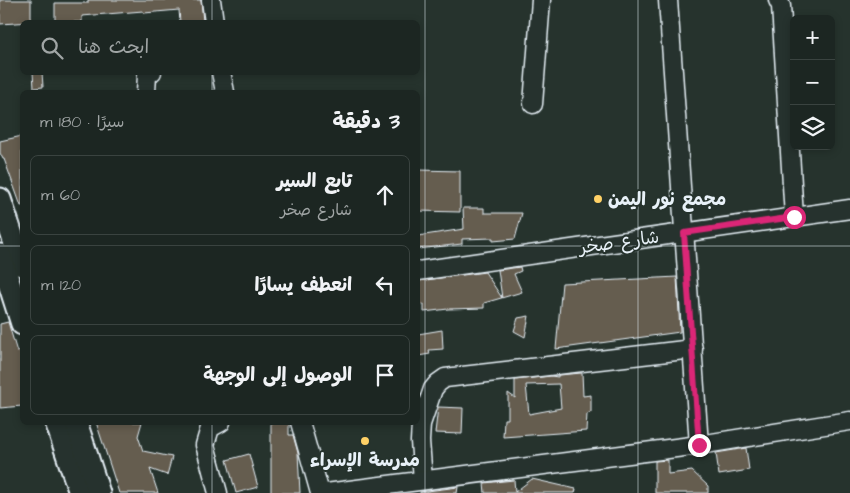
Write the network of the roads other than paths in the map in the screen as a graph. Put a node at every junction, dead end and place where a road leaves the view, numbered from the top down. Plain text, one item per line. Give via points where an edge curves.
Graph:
1 (212, 0) edge
2 (541, 0) edge
3 (668, 0) edge
4 (778, 0) edge
5 (214, 20) edge
6 (146, 75) edge
7 (222, 75) edge
8 (146, 90) edge
9 (225, 90) edge
10 (533, 104) dead end
11 (0, 199) edge
12 (850, 210) edge
13 (794, 217) junction
14 (684, 233) junction
15 (0, 255) edge
16 (20, 259) edge
17 (420, 270) edge
18 (20, 318) edge
19 (692, 349) junction
20 (850, 421) edge
21 (57, 425) edge
22 (77, 425) edge
23 (216, 425) edge
24 (301, 425) edge
25 (699, 445) junction
26 (423, 480) junction
27 (80, 493) edge
28 (99, 493) edge
29 (218, 493) edge
30 (320, 493) edge
31 (326, 493) edge

1 - 5 street
2 - 10 street
3 - 14 street
4 - 13 street via 781,6
6 - 8 street
7 - 9 street
11 - 16 main road
12 - 13 street, شارع صخر
13 - 14 street, شارع صخر
14 - 17 street, شارع صخر
14 - 19 street
15 - 18 main road
19 - 25 street
19 - 26 street via 445,378 433,389 421,424
20 - 25 street
21 - 27 main road
22 - 28 main road
23 - 29 street via 210,428 205,444
24 - 30 street
25 - 26 street
26 - 31 street

